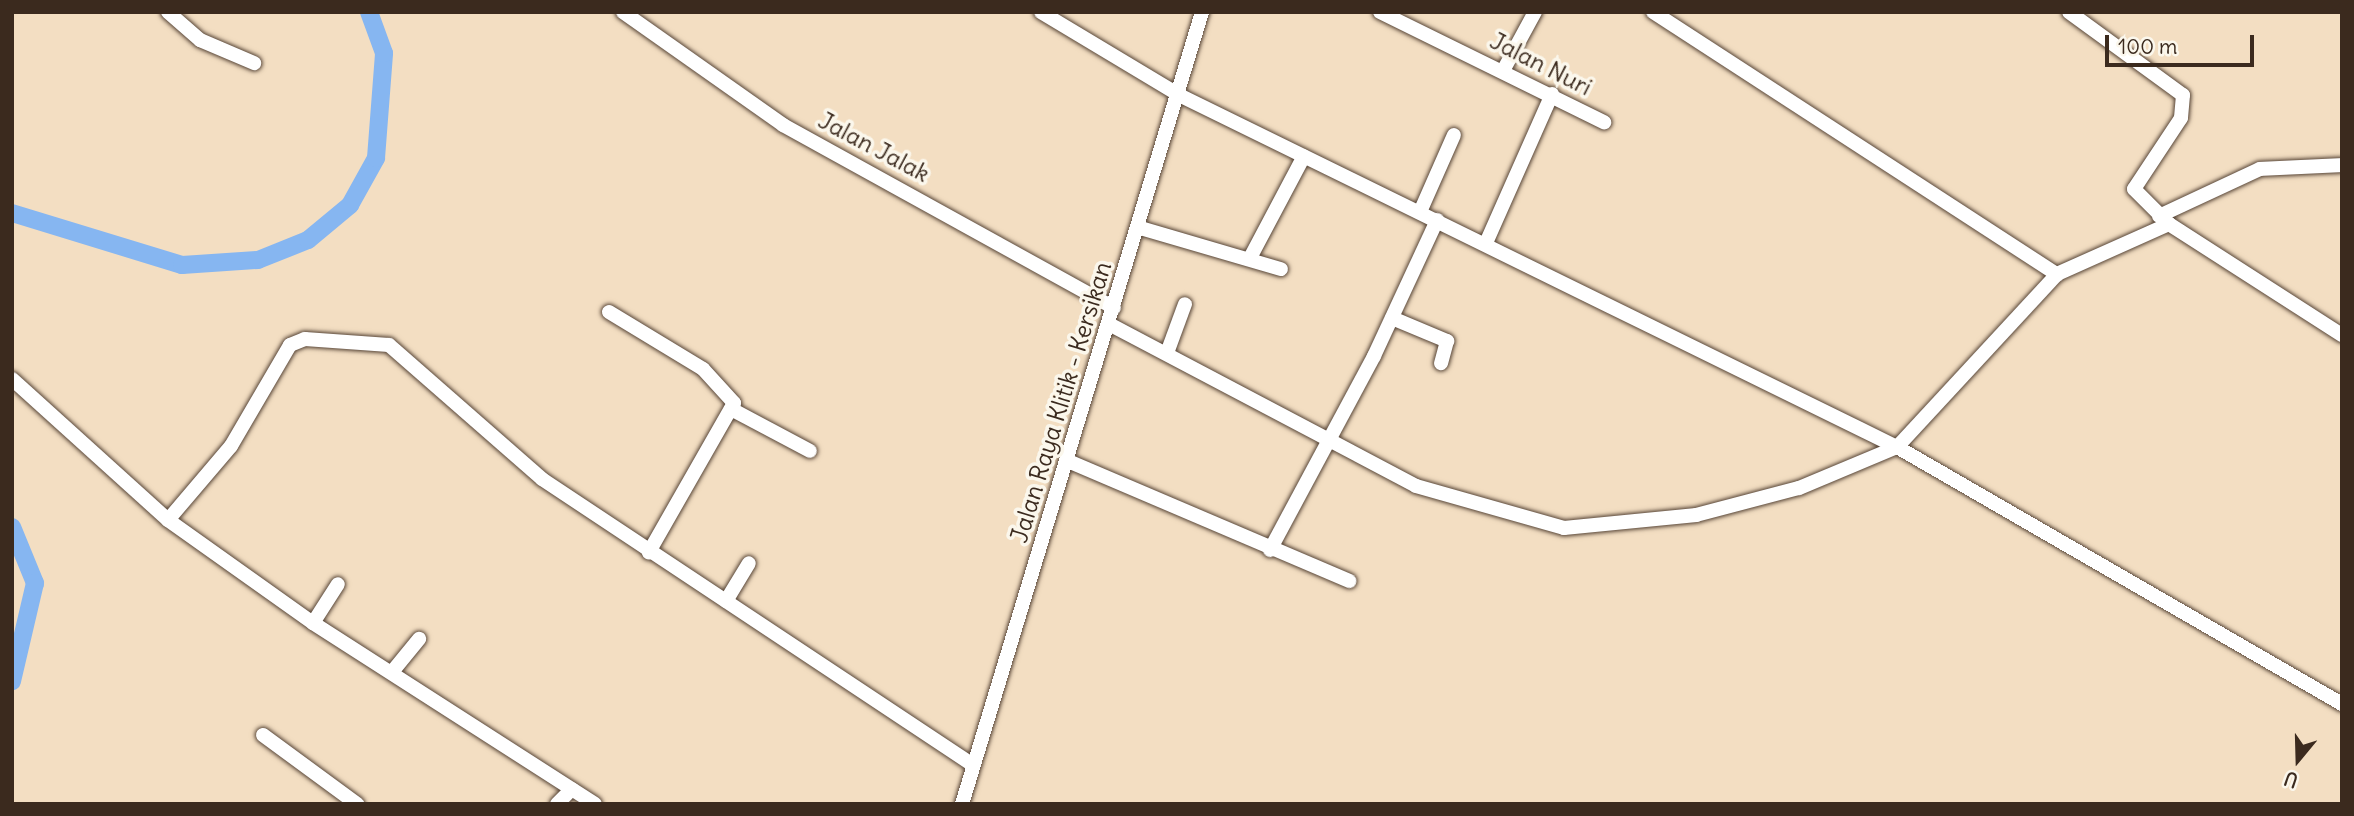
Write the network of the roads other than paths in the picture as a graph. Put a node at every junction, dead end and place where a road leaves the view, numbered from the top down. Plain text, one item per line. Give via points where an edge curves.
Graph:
1 (167, 12) edge
2 (623, 12) edge
3 (1041, 12) edge
4 (1202, 12) edge
5 (1380, 12) edge
6 (1535, 12) edge
7 (1653, 12) edge
8 (2069, 12) edge
9 (254, 62) dead end
10 (1504, 69) junction
11 (1552, 94) junction
12 (1179, 95) junction
13 (1604, 122) dead end
14 (1454, 135) dead end
15 (1304, 156) junction
16 (2342, 165) edge
17 (1420, 212) junction
18 (1437, 220) junction
19 (2164, 220) junction
20 (1137, 227) junction
21 (1486, 243) junction
22 (1250, 258) junction
23 (1281, 269) dead end
24 (2057, 274) junction
25 (1185, 304) dead end
26 (1114, 307) junction
27 (609, 312) dead end
28 (1392, 318) junction
29 (1109, 324) junction
30 (2342, 335) edge
31 (1167, 353) junction
32 (1441, 363) dead end
33 (12, 379) edge
34 (733, 410) junction
35 (1325, 440) junction
36 (1897, 447) junction
37 (810, 451) dead end
38 (1068, 461) junction
39 (169, 520) junction
40 (1270, 550) junction
41 (649, 552) junction
42 (749, 563) dead end
43 (1350, 581) dead end
44 (338, 584) dead end
45 (726, 601) junction
46 (313, 623) junction
47 (419, 639) dead end
48 (392, 673) junction
49 (2342, 704) edge
50 (263, 734) dead end
51 (973, 765) junction
52 (572, 789) junction
53 (357, 804) edge
54 (558, 804) edge
55 (595, 804) edge
56 (962, 804) edge

1 - 9 street via 200,40
2 - 26 street, Jalan Jalak via 783,125
3 - 12 street
4 - 12 street, Jalan Raya Klitik - Kersikan
5 - 10 street, Jalan Nuri
6 - 10 street
7 - 24 street
8 - 19 street via 2183,95 2181,118 2134,189
10 - 11 street, Jalan Nuri
11 - 13 street, Jalan Nuri
11 - 21 street
12 - 15 street
12 - 20 street, Jalan Raya Klitik - Kersikan
14 - 17 street
15 - 17 street
15 - 22 street
16 - 19 street via 2260,169
17 - 18 street
18 - 21 street
18 - 28 street
19 - 24 street
19 - 30 street
20 - 22 street
20 - 26 street, Jalan Raya Klitik - Kersikan
21 - 36 street
22 - 23 street
24 - 36 street
25 - 31 street
26 - 29 street, Jalan Raya Klitik - Kersikan
27 - 34 street via 703,369 730,394
28 - 32 street via 1447,341
28 - 35 street
29 - 31 street
29 - 38 street, Jalan Raya Klitik - Kersikan
31 - 35 street
33 - 39 street
34 - 37 street
34 - 41 street
35 - 36 street via 1470,505 1581,530 1696,515 1769,497
35 - 40 street
36 - 49 street
38 - 40 street
38 - 51 street, Jalan Raya Klitik - Kersikan
39 - 41 street via 231,446 290,345 305,339 377,341 400,352 542,479
39 - 46 street
40 - 43 street
41 - 45 street
42 - 45 street
44 - 46 street
45 - 51 street
46 - 48 street
47 - 48 street
48 - 52 street
50 - 53 street
51 - 56 street, Jalan Raya Klitik - Kersikan
52 - 54 street
52 - 55 street

